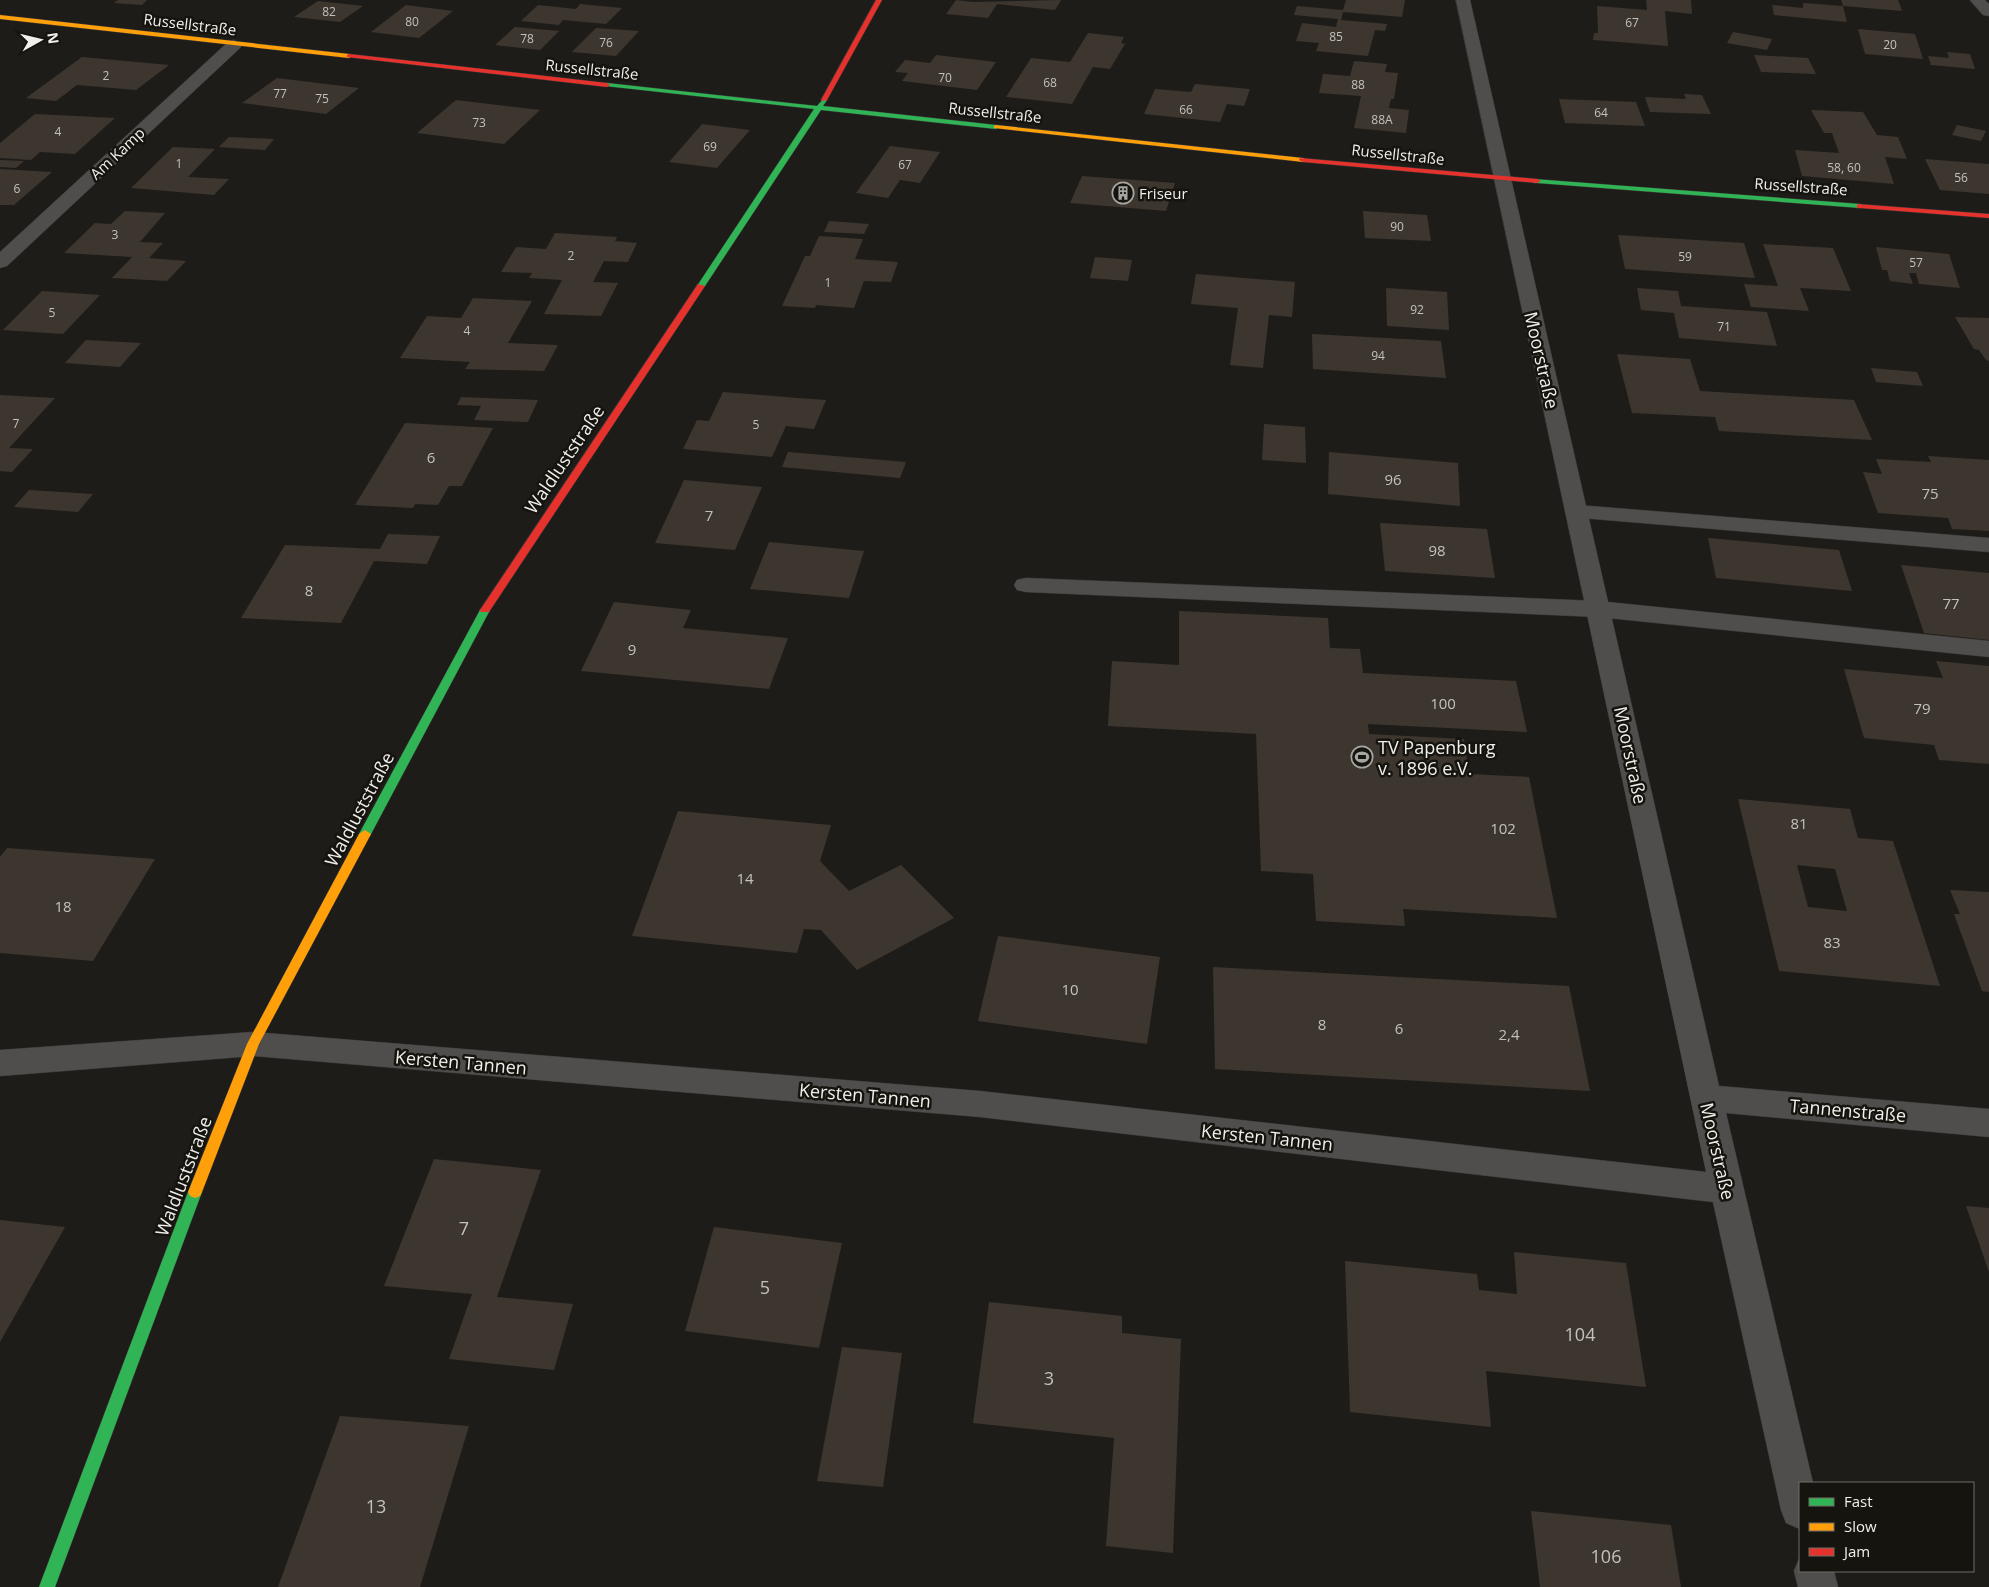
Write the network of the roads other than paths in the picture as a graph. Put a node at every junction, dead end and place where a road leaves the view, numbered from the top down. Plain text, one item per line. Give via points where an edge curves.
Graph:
1 (878, 0) edge
2 (1463, 0) edge
3 (1977, 0) edge
4 (1988, 12) edge
5 (0, 17) edge
6 (234, 45) junction
7 (819, 109) junction
8 (1501, 179) junction
9 (1989, 216) edge
10 (0, 262) edge
11 (1577, 512) junction
12 (1989, 545) edge
13 (1026, 585) dead end
14 (1598, 609) junction
15 (1989, 649) edge
16 (253, 1044) junction
17 (0, 1063) edge
18 (1706, 1098) junction
19 (1989, 1123) edge
20 (1727, 1189) junction
21 (1799, 1506) edge
22 (1814, 1572) edge
23 (47, 1587) edge
24 (1818, 1587) edge

1 - 7 street, Waldluststraße
2 - 8 street, Moorstraße
3 - 4 street
5 - 6 street, Russellstraße
6 - 7 street, Russellstraße
6 - 10 street, Am Kamp
7 - 8 street, Russellstraße
7 - 16 street, Waldluststraße via 488,605
8 - 9 street, Russellstraße
8 - 11 street, Moorstraße
11 - 12 street
11 - 14 street, Moorstraße
13 - 14 street
14 - 15 street
14 - 18 street, Moorstraße
16 - 17 street, Kersten Tannen
16 - 20 street, Kersten Tannen via 980,1104
16 - 23 street, Waldluststraße
18 - 19 street, Tannenstraße
18 - 20 street, Moorstraße
20 - 21 street, Moorstraße
22 - 24 street

